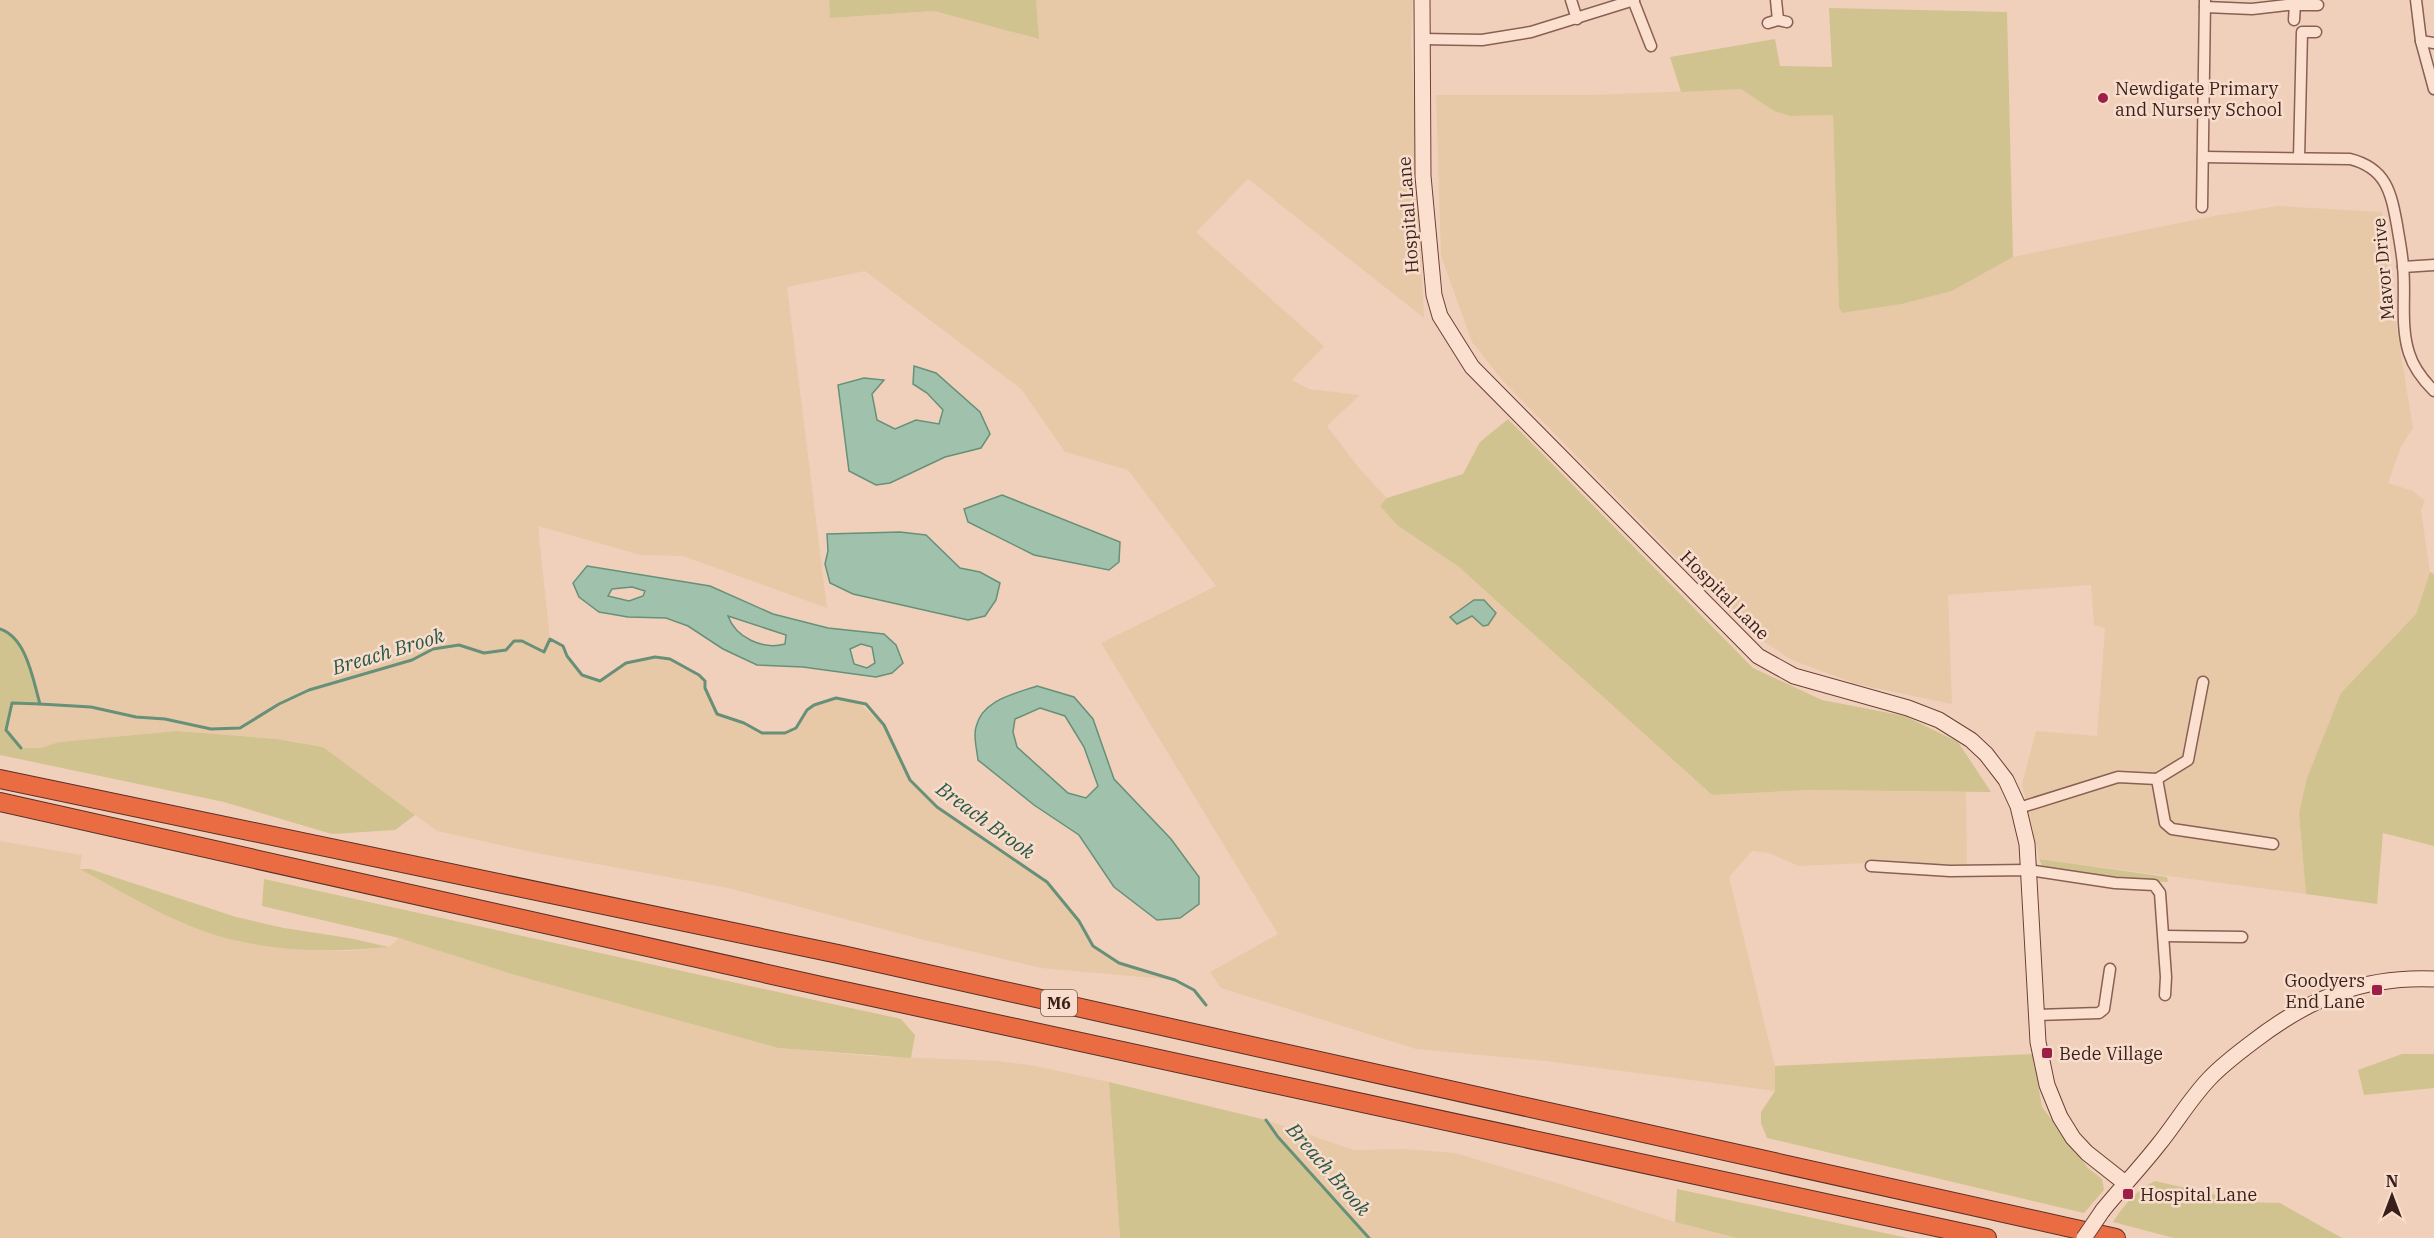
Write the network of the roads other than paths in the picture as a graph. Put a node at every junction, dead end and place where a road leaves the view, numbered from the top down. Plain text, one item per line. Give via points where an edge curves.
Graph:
1 (1422, 0) edge
2 (1571, 0) edge
3 (1633, 0) edge
4 (1776, 0) edge
5 (2416, 0) edge
6 (2205, 3) edge
7 (2295, 4) junction
8 (2318, 4) dead end
9 (1577, 19) junction
10 (2294, 20) dead end
11 (1778, 22) dead end
12 (2316, 32) dead end
13 (1421, 39) junction
14 (2421, 41) junction
15 (2434, 43) edge
16 (1651, 46) dead end
17 (2434, 88) edge
18 (2203, 157) junction
19 (2299, 158) junction
20 (2202, 207) dead end
21 (2434, 265) edge
22 (2403, 267) junction
23 (2434, 392) edge
24 (2204, 682) dead end
25 (0, 779) edge
26 (2157, 779) junction
27 (0, 802) edge
28 (2019, 808) junction
29 (2273, 844) dead end
30 (1871, 866) dead end
31 (2029, 870) junction
32 (2164, 936) junction
33 (2242, 937) dead end
34 (2110, 969) dead end
35 (2434, 979) edge
36 (2165, 995) dead end
37 (2037, 1015) junction
38 (2125, 1183) junction
39 (1987, 1238) edge
40 (2084, 1238) edge
41 (2116, 1238) edge

1 - 13 street, Hospital Lane
2 - 9 street
3 - 9 street
3 - 16 street
4 - 11 street
5 - 14 street
6 - 7 street via 2252,9
6 - 18 street
7 - 8 street
7 - 10 street
9 - 13 street via 1482,40
12 - 19 street via 2302,32
13 - 28 street, Hospital Lane via 1423,176 1434,296 1440,316 1472,368 1758,656 1794,676 1908,708 1956,729 1998,768
14 - 15 street
14 - 17 street
18 - 19 street, Mavor Drive
18 - 20 street
19 - 22 street, Mavor Drive via 2350,159 2375,170 2390,193
21 - 22 street
22 - 23 street, Mavor Drive via 2408,351 2415,368
24 - 26 street via 2188,759
25 - 41 highway, M6 via 838,954
26 - 28 street via 2118,777
26 - 29 street via 2165,823 2172,829
27 - 39 highway, M6 via 826,987
28 - 31 street, Hospital Lane
30 - 31 street
31 - 32 street via 2154,885 2160,893
31 - 37 street, Hospital Lane
32 - 33 street
32 - 36 street
34 - 37 street via 2104,1009 2099,1013
35 - 38 street via 2385,980 2353,987 2292,1014 2210,1078
37 - 38 street, Hospital Lane via 2041,1063 2052,1102 2073,1138
38 - 40 street, bridge

